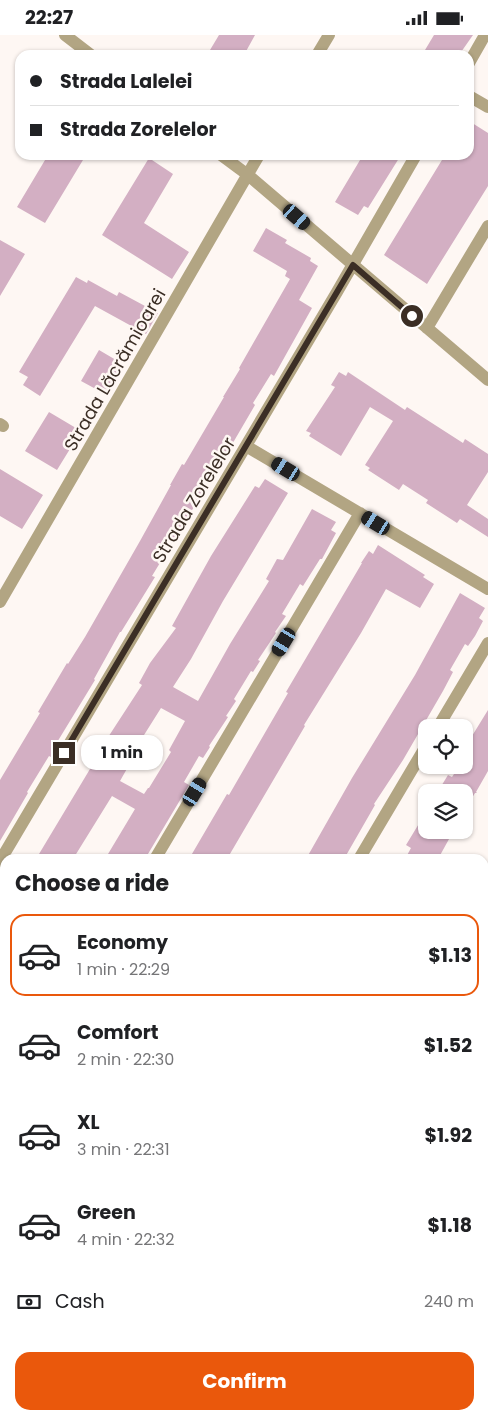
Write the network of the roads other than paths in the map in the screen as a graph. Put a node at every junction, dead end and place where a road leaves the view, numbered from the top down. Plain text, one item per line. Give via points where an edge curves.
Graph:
1 (65, 35) edge
2 (329, 35) edge
3 (485, 35) edge
4 (84, 50) edge
5 (320, 50) edge
6 (474, 54) edge
7 (474, 98) edge
8 (488, 107) edge
9 (228, 160) edge
10 (256, 160) edge
11 (413, 160) edge
12 (248, 175) junction
13 (488, 226) edge
14 (353, 265) junction
15 (427, 328) junction
16 (488, 381) edge
17 (246, 446) junction
18 (360, 513) junction
19 (488, 589) edge
20 (0, 602) edge
21 (488, 643) edge
22 (443, 719) edge
23 (418, 759) edge
24 (4, 854) edge
25 (158, 854) edge
26 (362, 854) edge

1 - 4 street
2 - 5 street
3 - 6 street
7 - 8 street
9 - 12 street
10 - 12 street, Strada Lăcrămioarei
11 - 14 street, Strada Zorelelor
12 - 14 street
12 - 20 street, Strada Lăcrămioarei
13 - 15 street
14 - 15 street
14 - 17 street, Strada Zorelelor
15 - 16 street
17 - 18 street
17 - 24 street, Strada Zorelelor
18 - 19 street
18 - 25 street
21 - 22 street
23 - 26 street

